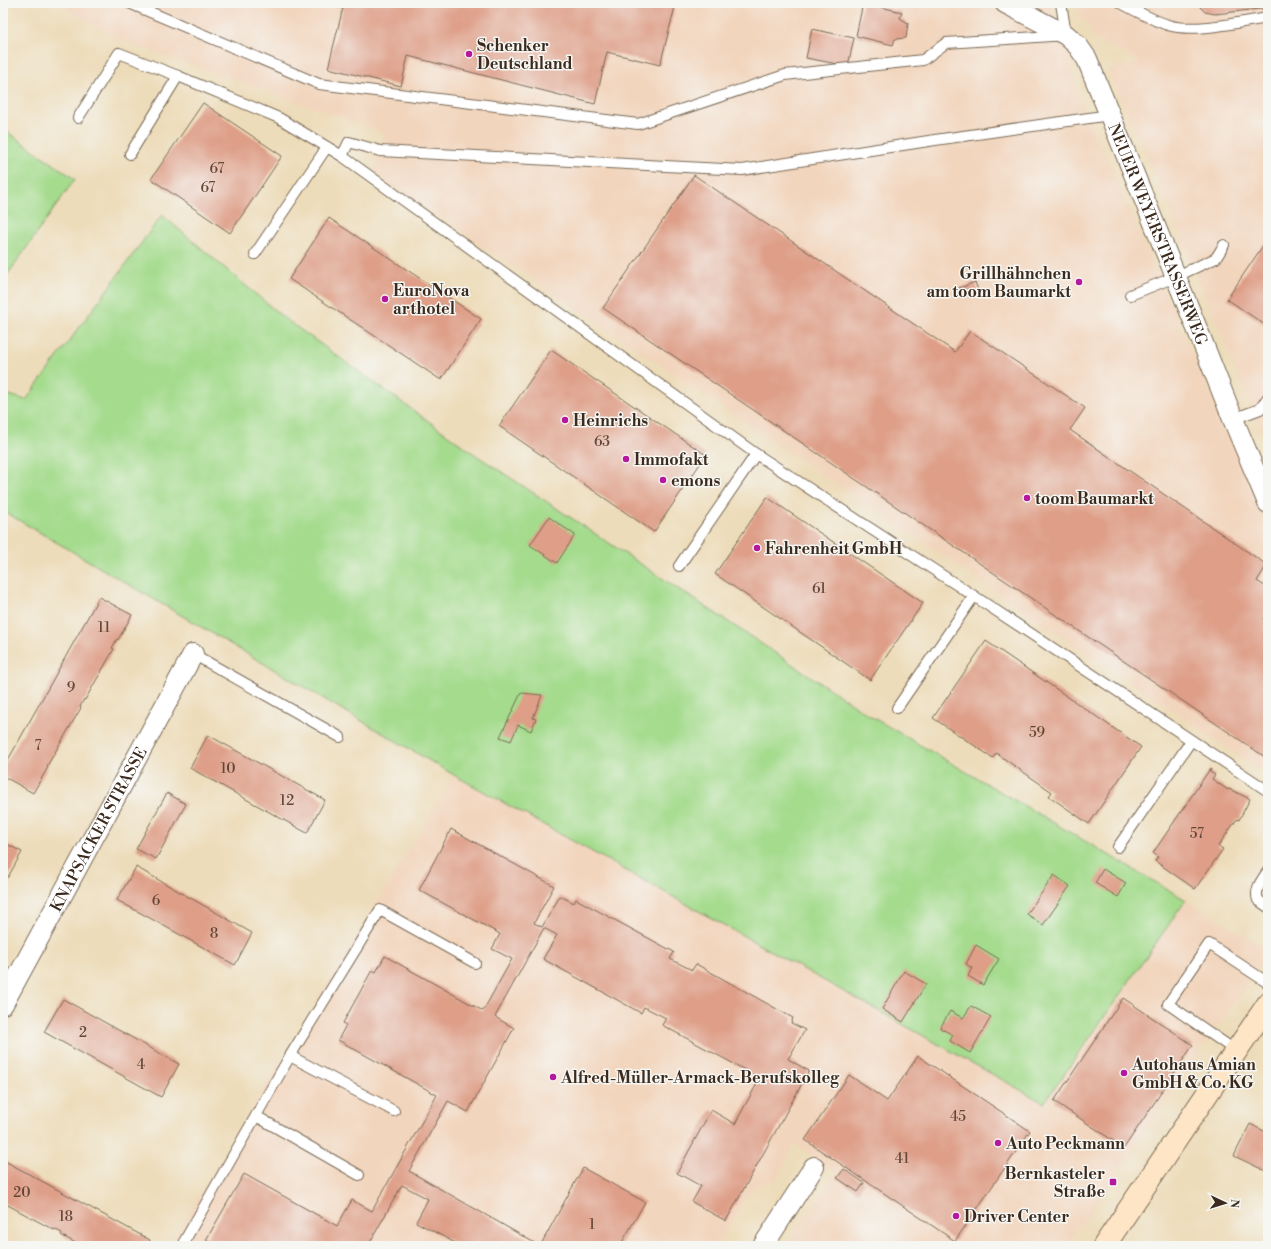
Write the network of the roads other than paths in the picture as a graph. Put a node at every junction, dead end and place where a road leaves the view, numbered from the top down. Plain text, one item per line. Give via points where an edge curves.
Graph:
1 (130, 3) edge
2 (1005, 3) edge
3 (1061, 3) edge
4 (1121, 3) edge
5 (1268, 18) edge
6 (1066, 35) junction
7 (178, 76) junction
8 (1110, 114) junction
9 (78, 118) dead end
10 (327, 147) junction
11 (130, 154) dead end
12 (342, 156) junction
13 (1224, 245) dead end
14 (255, 254) dead end
15 (1175, 277) junction
16 (1130, 295) dead end
17 (1268, 397) edge
18 (1233, 419) junction
19 (756, 454) junction
20 (1266, 495) edge
21 (679, 566) dead end
22 (974, 596) junction
23 (193, 654) joint
24 (897, 708) dead end
25 (340, 737) dead end
26 (1191, 741) junction
27 (1268, 791) edge
28 (1118, 846) dead end
29 (1268, 871) edge
30 (1268, 907) edge
31 (475, 964) dead end
32 (1268, 983) edge
33 (3, 1004) edge
34 (1268, 1004) edge
35 (1236, 1051) junction
36 (290, 1056) junction
37 (394, 1111) dead end
38 (256, 1116) junction
39 (814, 1167) dead end
40 (359, 1175) dead end
41 (185, 1246) edge
42 (763, 1246) edge
43 (1104, 1246) edge

1 - 6 lane via 319,84 638,124 785,75 923,60 946,43
2 - 6 street, NEUER WEYERSTRASSERWEG
3 - 6 lane
4 - 5 lane via 1168,25 1186,28
6 - 8 street, NEUER WEYERSTRASSERWEG via 1087,59
7 - 9 lane via 119,53
7 - 10 lane via 279,118
7 - 11 lane
8 - 12 lane via 742,170 380,151 349,142
8 - 15 street, NEUER WEYERSTRASSERWEG
10 - 12 lane
10 - 14 lane
12 - 19 lane
13 - 15 lane via 1216,258
15 - 16 lane
15 - 18 street, NEUER WEYERSTRASSERWEG
17 - 18 lane via 1260,409
18 - 20 street, NEUER WEYERSTRASSERWEG
19 - 21 lane
19 - 22 lane
22 - 24 lane
22 - 26 lane
23 - 25 lane
23 - 33 street, KNAPSACKER STRASSE
26 - 27 lane
26 - 28 lane
29 - 30 lane via 1257,892 1258,900
31 - 36 lane via 380,910
32 - 35 lane via 1209,944 1168,1004
34 - 35 main road
35 - 43 main road
36 - 37 lane
36 - 38 lane
38 - 40 lane
38 - 41 lane via 185,1240
39 - 42 street

